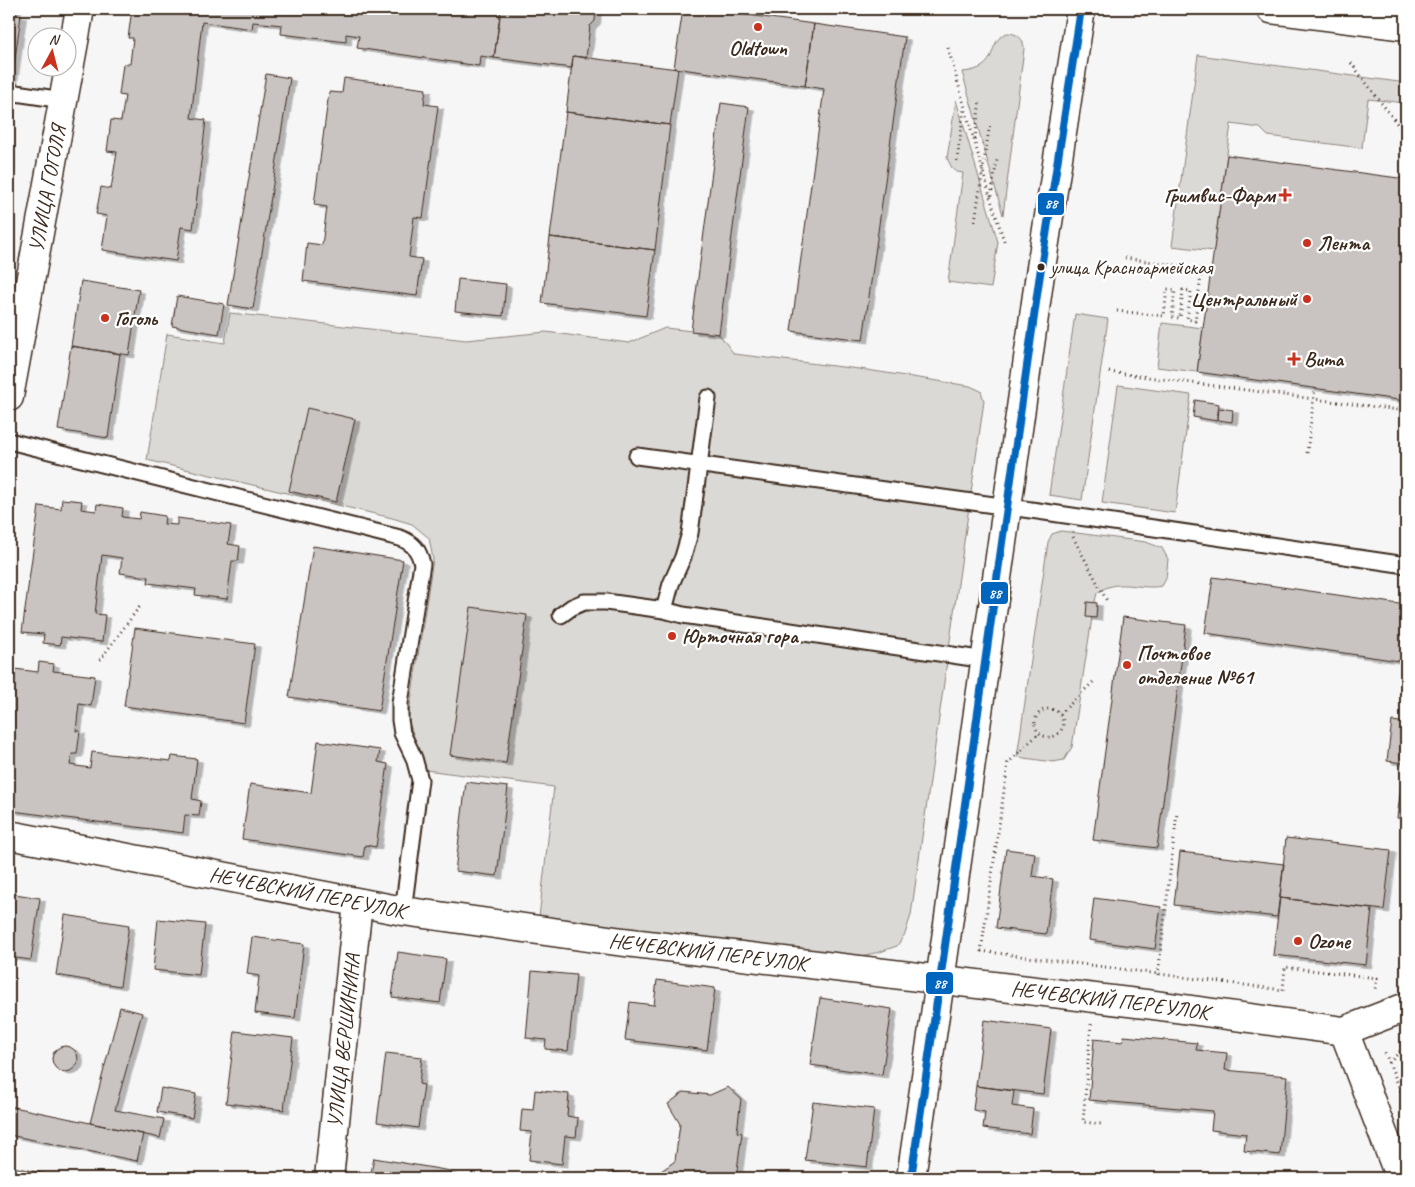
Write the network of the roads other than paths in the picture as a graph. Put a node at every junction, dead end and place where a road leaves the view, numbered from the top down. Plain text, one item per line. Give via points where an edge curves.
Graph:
1 (80, 9) edge
2 (1081, 9) edge
3 (1271, 9) edge
4 (1406, 26) edge
5 (9, 92) edge
6 (63, 100) junction
7 (9, 393) edge
8 (708, 398) dead end
9 (9, 441) edge
10 (637, 456) dead end
11 (700, 464) junction
12 (1007, 507) junction
13 (1406, 565) edge
14 (664, 610) junction
15 (561, 615) dead end
16 (986, 660) junction
17 (9, 836) edge
18 (358, 903) junction
19 (403, 910) junction
20 (940, 980) junction
21 (1406, 1007) edge
22 (1344, 1031) junction
23 (329, 1178) edge
24 (911, 1178) edge
25 (1400, 1178) edge

1 - 6 street, УЛИЦА ГОГОЛЯ
2 - 12 street
3 - 4 street
5 - 6 lane
6 - 7 street, УЛИЦА ГОГОЛЯ
8 - 11 lane
9 - 19 lane via 400,538 415,547 422,564 400,720 420,780
10 - 11 lane
11 - 12 lane
11 - 14 lane via 690,532
12 - 13 lane
12 - 16 street
14 - 15 lane via 584,602
14 - 16 lane
16 - 20 street
17 - 18 street, НЕЧЕВСКИЙ ПЕРЕУЛОК
18 - 19 street, НЕЧЕВСКИЙ ПЕРЕУЛОК
18 - 23 street, УЛИЦА ВЕРШИНИНА
19 - 20 street, НЕЧЕВСКИЙ ПЕРЕУЛОК via 616,941
20 - 22 street, НЕЧЕВСКИЙ ПЕРЕУЛОК
20 - 24 street
21 - 22 street, НЕЧЕВСКИЙ ПЕРЕУЛОК
22 - 25 street

